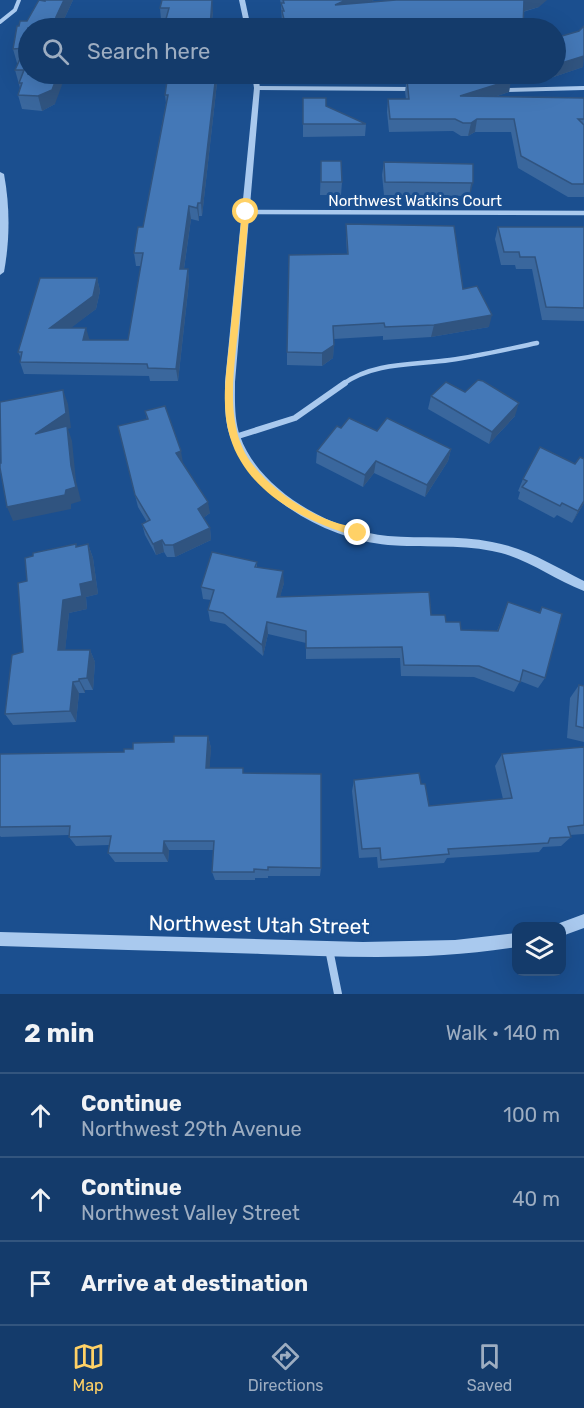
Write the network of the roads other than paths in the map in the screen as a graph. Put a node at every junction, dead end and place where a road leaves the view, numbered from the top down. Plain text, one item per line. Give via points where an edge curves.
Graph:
1 (19, 0) edge
2 (242, 0) edge
3 (246, 18) edge
4 (0, 22) edge
5 (256, 84) edge
6 (257, 88) junction
7 (584, 88) edge
8 (421, 89) edge
9 (503, 90) edge
10 (0, 174) edge
11 (246, 212) junction
12 (584, 213) edge
13 (0, 272) edge
14 (537, 343) dead end
15 (235, 437) junction
16 (584, 586) edge
17 (584, 921) edge
18 (566, 927) edge
19 (0, 939) edge
20 (512, 941) edge
21 (329, 948) junction
22 (338, 994) edge

1 - 4 street via 10,16
2 - 3 street
5 - 6 street
6 - 8 street
6 - 11 street
7 - 9 street
10 - 13 street via 6,206
11 - 12 street, Northwest Watkins Court
11 - 15 street via 230,382
14 - 15 street via 452,360 378,368 351,378 295,418
15 - 16 street via 248,466 270,490 328,524 384,540 468,543 505,549
17 - 18 street
19 - 21 street, Northwest Utah Street
20 - 21 street, Northwest Utah Street via 428,948
21 - 22 street

